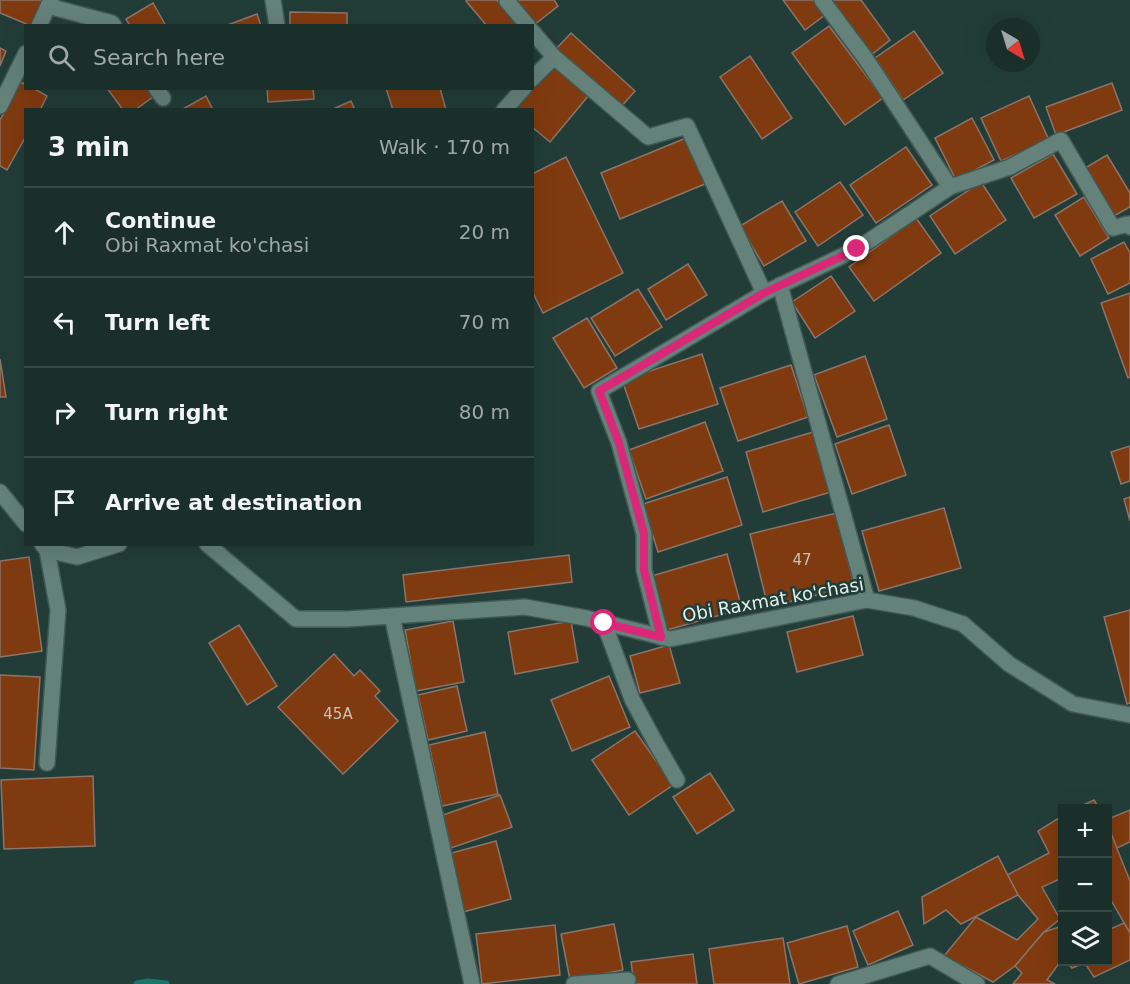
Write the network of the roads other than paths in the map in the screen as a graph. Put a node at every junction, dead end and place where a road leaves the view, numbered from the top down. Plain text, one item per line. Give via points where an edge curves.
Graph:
1 (273, 0) edge
2 (822, 0) edge
3 (507, 1) edge
4 (50, 3) edge
5 (40, 24) edge
6 (113, 24) edge
7 (278, 24) edge
8 (526, 24) edge
9 (534, 33) edge
10 (24, 57) edge
11 (554, 57) junction
12 (534, 77) edge
13 (522, 90) edge
14 (0, 106) edge
15 (506, 108) edge
16 (950, 187) junction
17 (1129, 225) edge
18 (780, 285) junction
19 (764, 293) junction
20 (0, 492) edge
21 (24, 522) edge
22 (113, 546) edge
23 (209, 546) edge
24 (45, 547) edge
25 (867, 600) junction
26 (392, 616) junction
27 (604, 623) junction
28 (661, 637) junction
29 (1130, 715) edge
30 (47, 763) dead end
31 (677, 780) dead end
32 (628, 980) dead end
33 (472, 984) edge
34 (574, 984) edge
35 (838, 984) edge
36 (977, 984) edge

1 - 7 street
2 - 16 street
3 - 8 street
4 - 5 street
4 - 6 street
9 - 11 street
10 - 14 street
11 - 12 street
11 - 19 street via 648,137 687,126
13 - 15 street
16 - 17 street via 1010,166 1061,140 1113,228
16 - 18 street via 857,249
18 - 19 street
18 - 25 street
19 - 28 street via 599,391 619,443 644,534 644,570
20 - 21 street
22 - 24 street via 77,557
23 - 26 street, Obi Raxmat ko'chasi via 296,619
24 - 30 street via 58,610
25 - 28 street, Obi Raxmat ko'chasi via 670,639
25 - 29 street, Obi Raxmat ko'chasi via 914,608 963,624 1009,664 1073,704
26 - 27 street, Obi Raxmat ko'chasi via 525,607
26 - 33 street
27 - 28 street, Obi Raxmat ko'chasi
27 - 31 street via 632,699
32 - 34 street
35 - 36 street via 930,956

